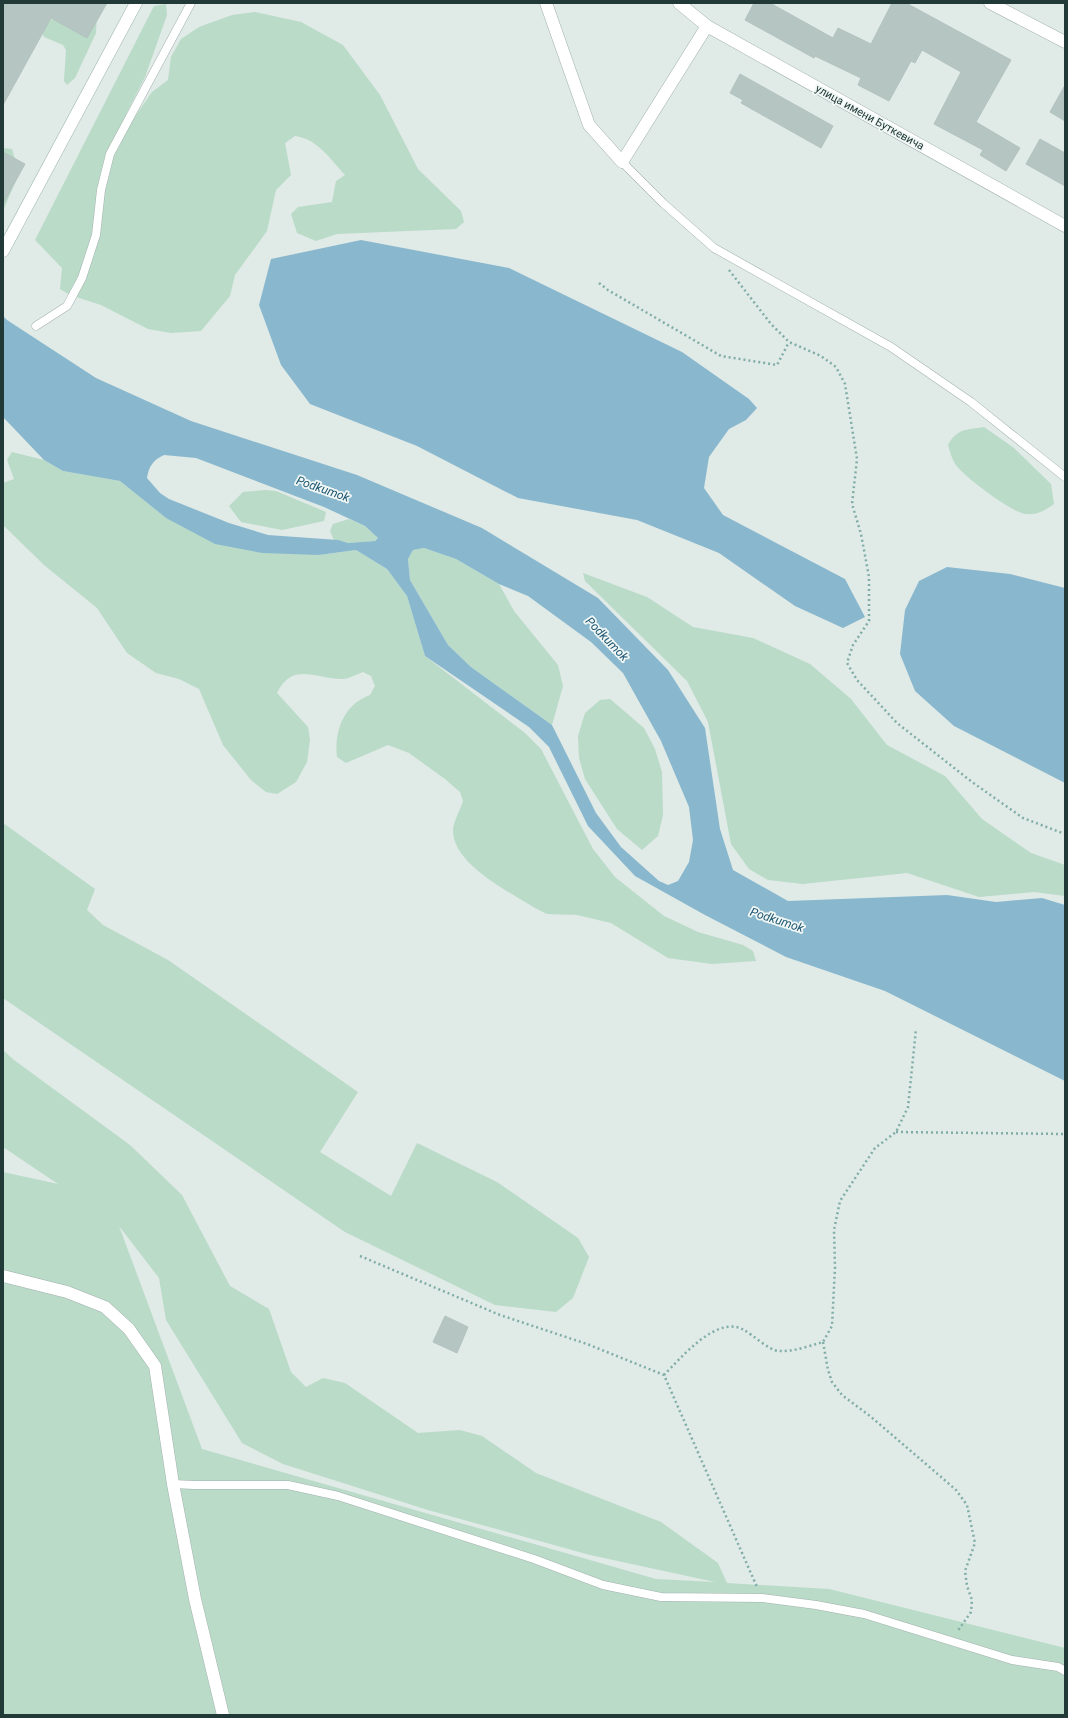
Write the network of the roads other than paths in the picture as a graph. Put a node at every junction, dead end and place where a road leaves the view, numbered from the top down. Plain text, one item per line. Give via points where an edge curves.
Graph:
1 (136, 3) edge
2 (191, 3) edge
3 (546, 3) edge
4 (679, 3) edge
5 (990, 3) edge
6 (707, 26) junction
7 (1065, 42) edge
8 (622, 162) junction
9 (1065, 226) edge
10 (3, 251) edge
11 (36, 326) dead end
12 (1065, 477) edge
13 (3, 1276) edge
14 (172, 1484) junction
15 (1065, 1671) edge
16 (223, 1715) edge

1 - 10 street
2 - 11 lane via 110,154 96,235 82,278 67,306
3 - 8 street via 589,125
4 - 6 street, улица имени Буткевича
5 - 7 street
6 - 8 street
6 - 9 street, улица имени Буткевича
8 - 12 lane via 714,248 891,347 971,402
13 - 14 street via 67,1292 105,1307 129,1329 155,1366
14 - 15 lane via 288,1485 345,1498 534,1558 603,1585 661,1597 762,1598 816,1605 864,1614 1012,1660 1058,1667
14 - 16 street via 195,1598

